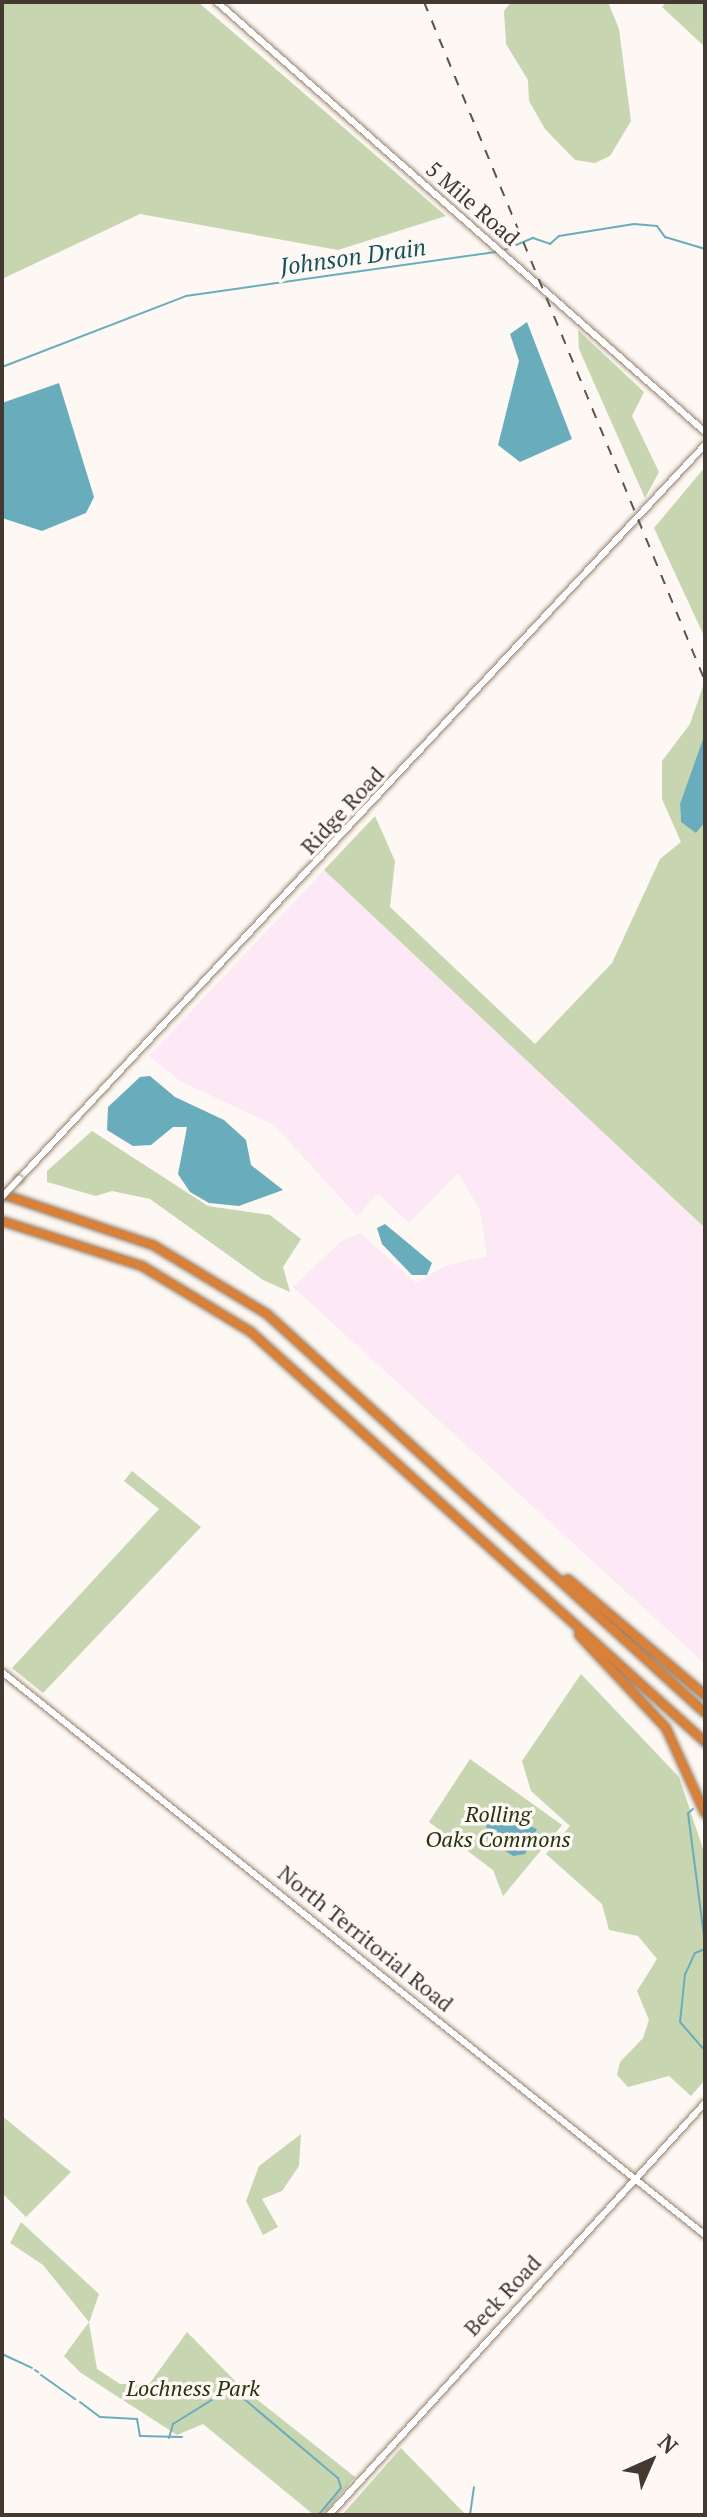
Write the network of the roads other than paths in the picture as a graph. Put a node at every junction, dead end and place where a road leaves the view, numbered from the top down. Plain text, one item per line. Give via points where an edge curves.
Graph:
1 (217, 2) edge
2 (705, 432) edge
3 (705, 445) edge
4 (2, 1196) edge
5 (2, 1221) edge
6 (532, 1553) junction
7 (535, 1587) junction
8 (2, 1672) edge
9 (705, 1695) edge
10 (705, 1713) edge
11 (705, 1742) edge
12 (705, 1813) edge
13 (705, 2103) edge
14 (636, 2176) junction
15 (705, 2235) edge
16 (329, 2515) edge

1 - 2 street, 5 Mile Road
3 - 4 street, Ridge Road, bridge
4 - 6 highway via 110,1226 240,1294
5 - 7 highway via 124,1258 229,1316
6 - 9 highway
6 - 10 highway
7 - 11 highway
7 - 12 highway via 666,1728
8 - 14 street, North Territorial Road
13 - 14 street, Beck Road
14 - 15 street, North Territorial Road
14 - 16 street, Beck Road

